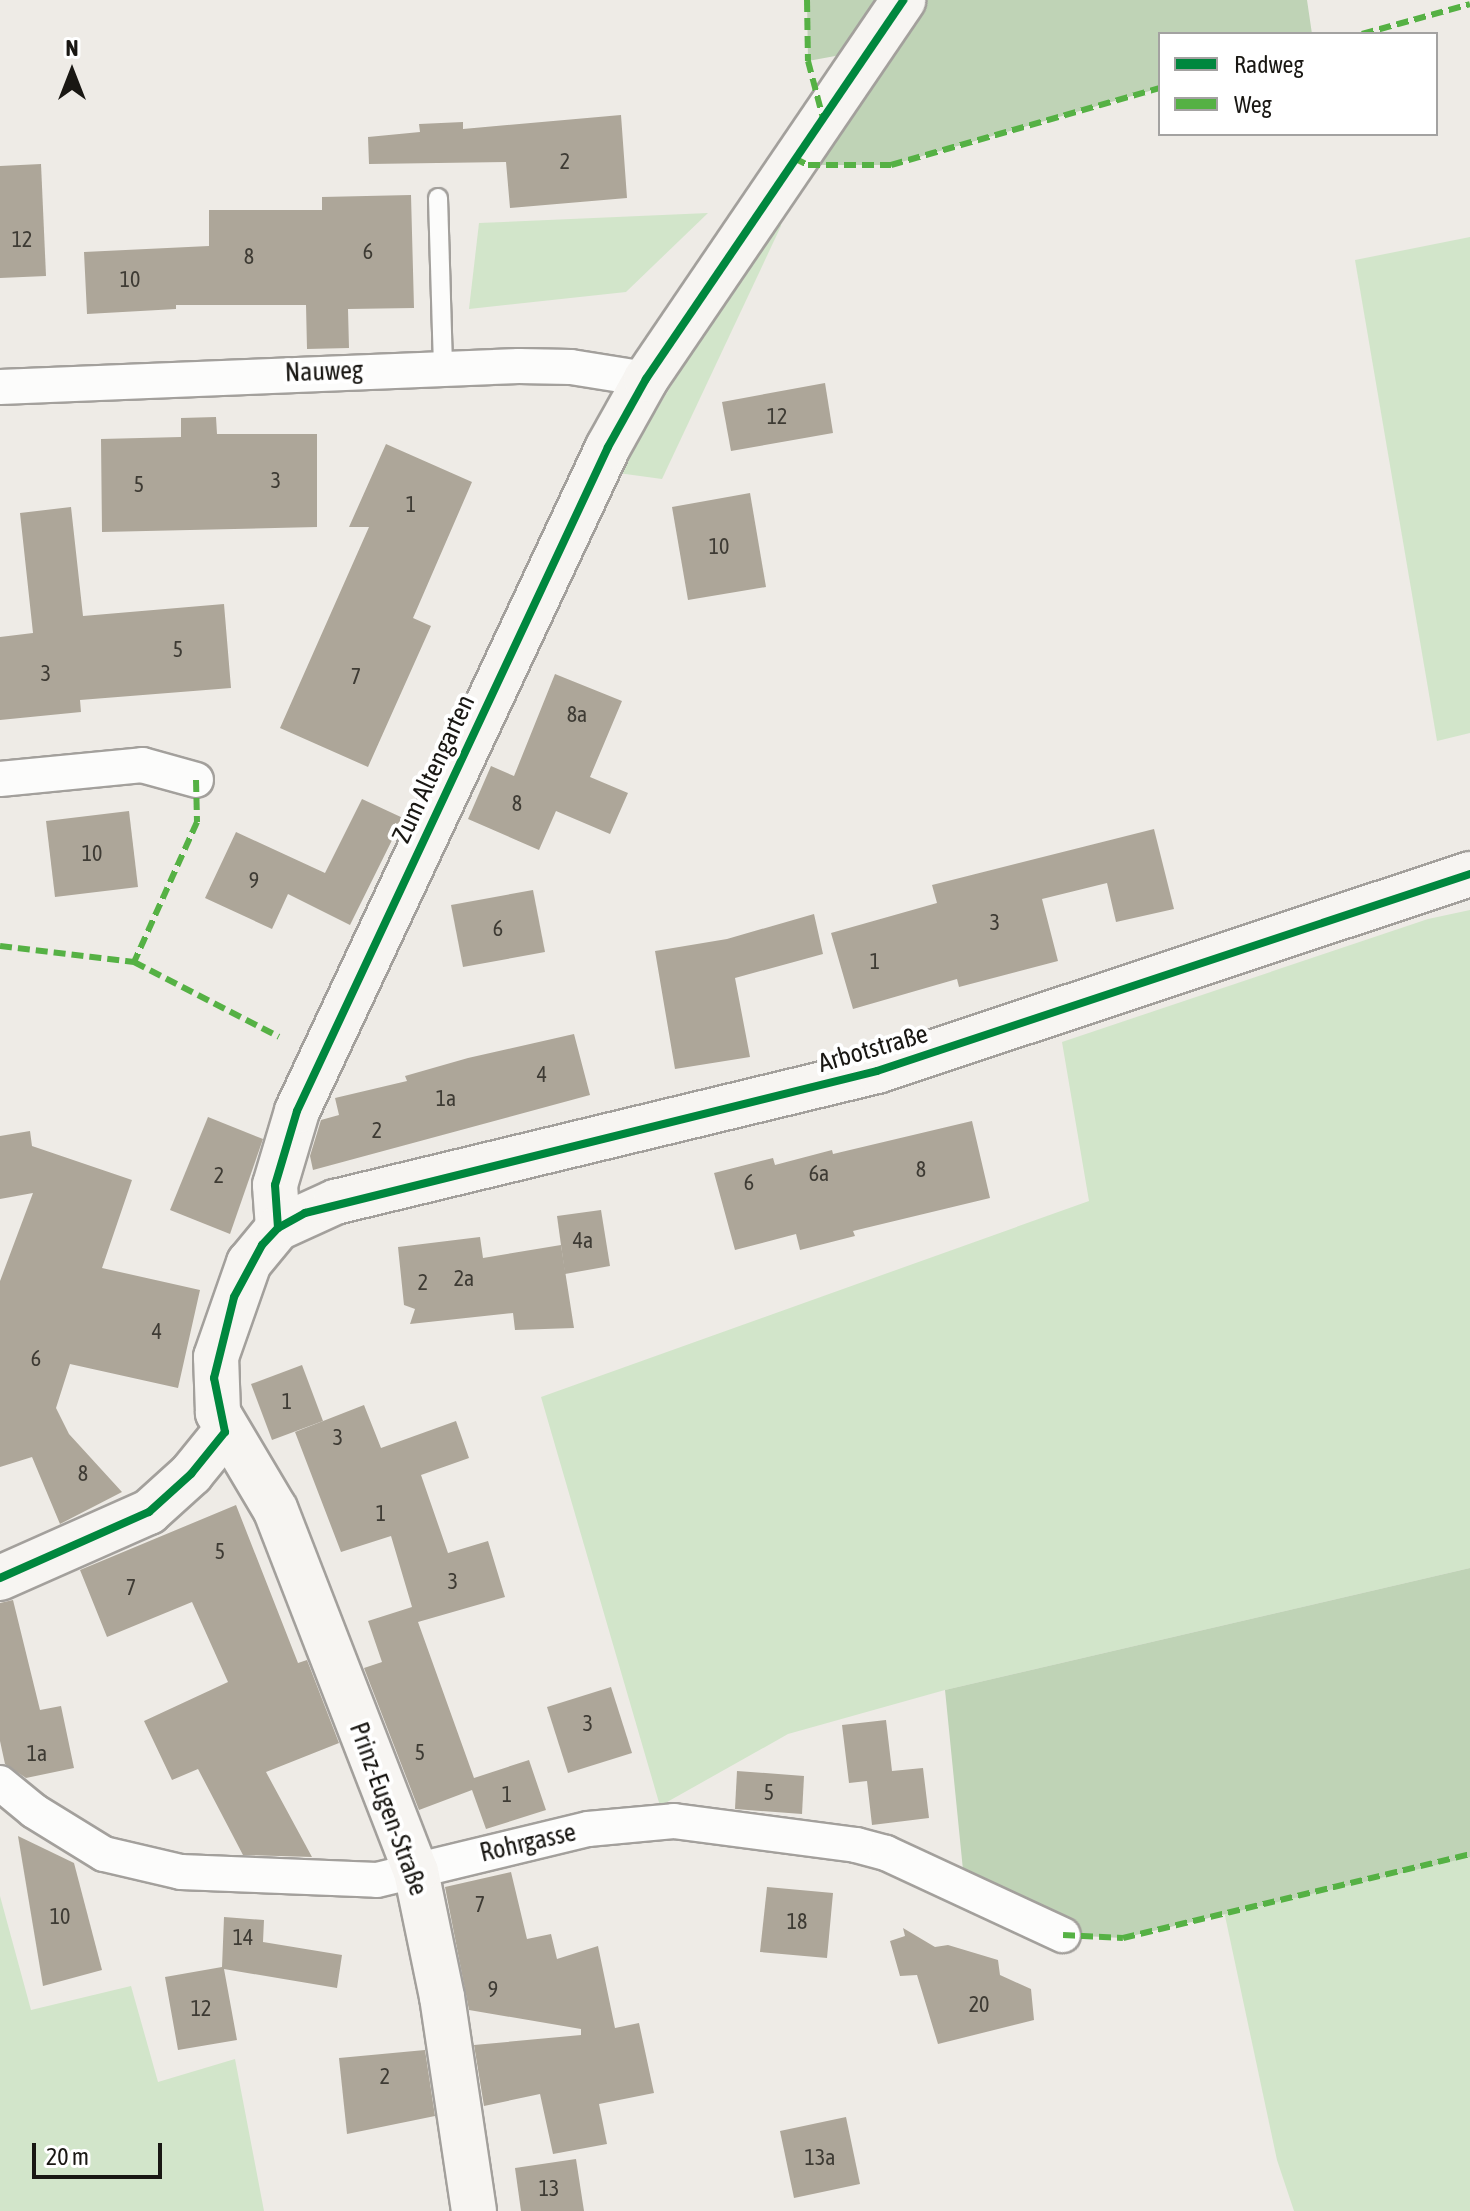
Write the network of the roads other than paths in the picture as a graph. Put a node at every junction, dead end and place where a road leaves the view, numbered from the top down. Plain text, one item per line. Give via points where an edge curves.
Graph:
1 (904, 0) edge
2 (438, 198) dead end
3 (443, 368) junction
4 (646, 379) junction
5 (0, 387) edge
6 (0, 779) edge
7 (196, 780) dead end
8 (1470, 874) edge
9 (278, 1228) junction
10 (225, 1432) junction
11 (0, 1578) edge
12 (0, 1783) edge
13 (416, 1872) junction
14 (1063, 1935) dead end
15 (474, 2211) edge

1 - 4 street, Zum Altengarten
2 - 3 lane
3 - 4 street, Nauweg via 571,367
3 - 5 street, Nauweg
4 - 9 street, Zum Altengarten via 601,462 297,1111 275,1185
6 - 7 street via 142,765
8 - 9 street, Arbotstraße via 877,1071 335,1202
9 - 10 street via 249,1263 216,1357 214,1396
10 - 11 street via 149,1512
10 - 13 street, Prinz-Eugen-Straße via 275,1509
12 - 13 street, Rohrgasse via 79,1840 143,1866 285,1880 377,1880
13 - 14 street, Rohrgasse via 588,1829 674,1821 856,1845
13 - 15 street, Prinz-Eugen-Straße via 442,1997

